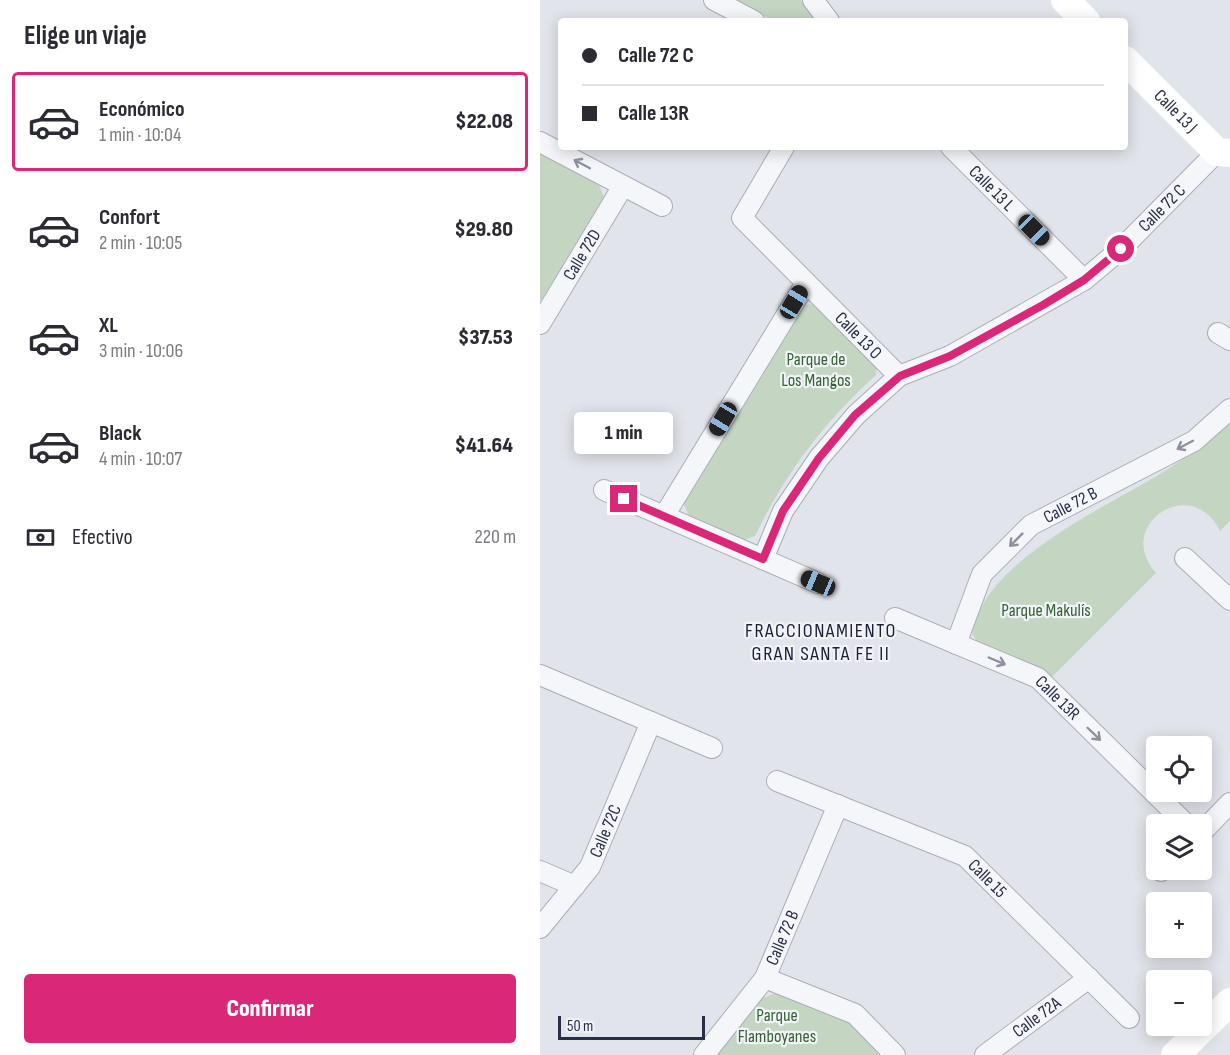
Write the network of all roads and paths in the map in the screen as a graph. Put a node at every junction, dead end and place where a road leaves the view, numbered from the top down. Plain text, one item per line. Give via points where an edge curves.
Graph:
1 (714, 0) edge
2 (813, 0) edge
3 (1065, 0) edge
4 (748, 18) edge
5 (827, 18) edge
6 (1083, 18) edge
7 (1128, 63) edge
8 (540, 142) edge
9 (782, 150) edge
10 (954, 150) edge
11 (1223, 153) edge
12 (623, 186) junction
13 (662, 206) dead end
14 (1084, 280) junction
15 (806, 283) junction
16 (540, 324) edge
17 (900, 376) junction
18 (1230, 409) edge
19 (604, 490) dead end
20 (664, 516) junction
21 (1185, 558) dead end
22 (763, 559) junction
23 (818, 583) dead end
24 (1230, 600) edge
25 (896, 618) dead end
26 (956, 644) junction
27 (540, 675) edge
28 (651, 722) junction
29 (712, 748) dead end
30 (777, 781) dead end
31 (1230, 802) edge
32 (838, 805) junction
33 (1177, 814) edge
34 (1212, 821) edge
35 (540, 871) edge
36 (575, 885) junction
37 (540, 928) edge
38 (765, 978) junction
39 (1089, 978) junction
40 (1230, 1002) edge
41 (1129, 1018) dead end
42 (704, 1055) edge
43 (895, 1055) edge
44 (985, 1055) edge
45 (1175, 1055) edge

1 - 4 street
2 - 5 street
3 - 6 street
7 - 11 street, Calle 13 J
12 -> 8 street
9 - 15 street, Calle 13 O via 742,218
10 - 14 street, Calle 13 L
11 - 14 street, Calle 72 C
12 - 13 street
12 - 16 street, Calle 72D
14 - 17 street, Calle 72 C via 950,356
15 - 17 street, Calle 13 O
15 - 20 street
17 - 22 street, Calle 72 C via 855,415 819,458 783,511
18 -> 26 street, Calle 72 B via 1194,441 1031,525 982,574
19 - 20 street
20 - 22 street
21 - 24 street
22 - 23 street
25 - 26 street, Calle 13R
26 -> 33 street, Calle 13R via 1038,678
27 - 28 street
28 - 29 street
28 - 36 street, Calle 72C via 590,867
30 - 32 street, Calle 15
31 - 34 street
32 - 38 street, Calle 72 B
32 - 39 street, Calle 15 via 965,856
35 - 36 street
36 - 37 street, Calle 72C
38 - 42 street, Calle 72 B
38 - 43 street via 855,1014
39 - 41 street, Calle 15
39 - 44 street, Calle 72A
40 - 45 street

